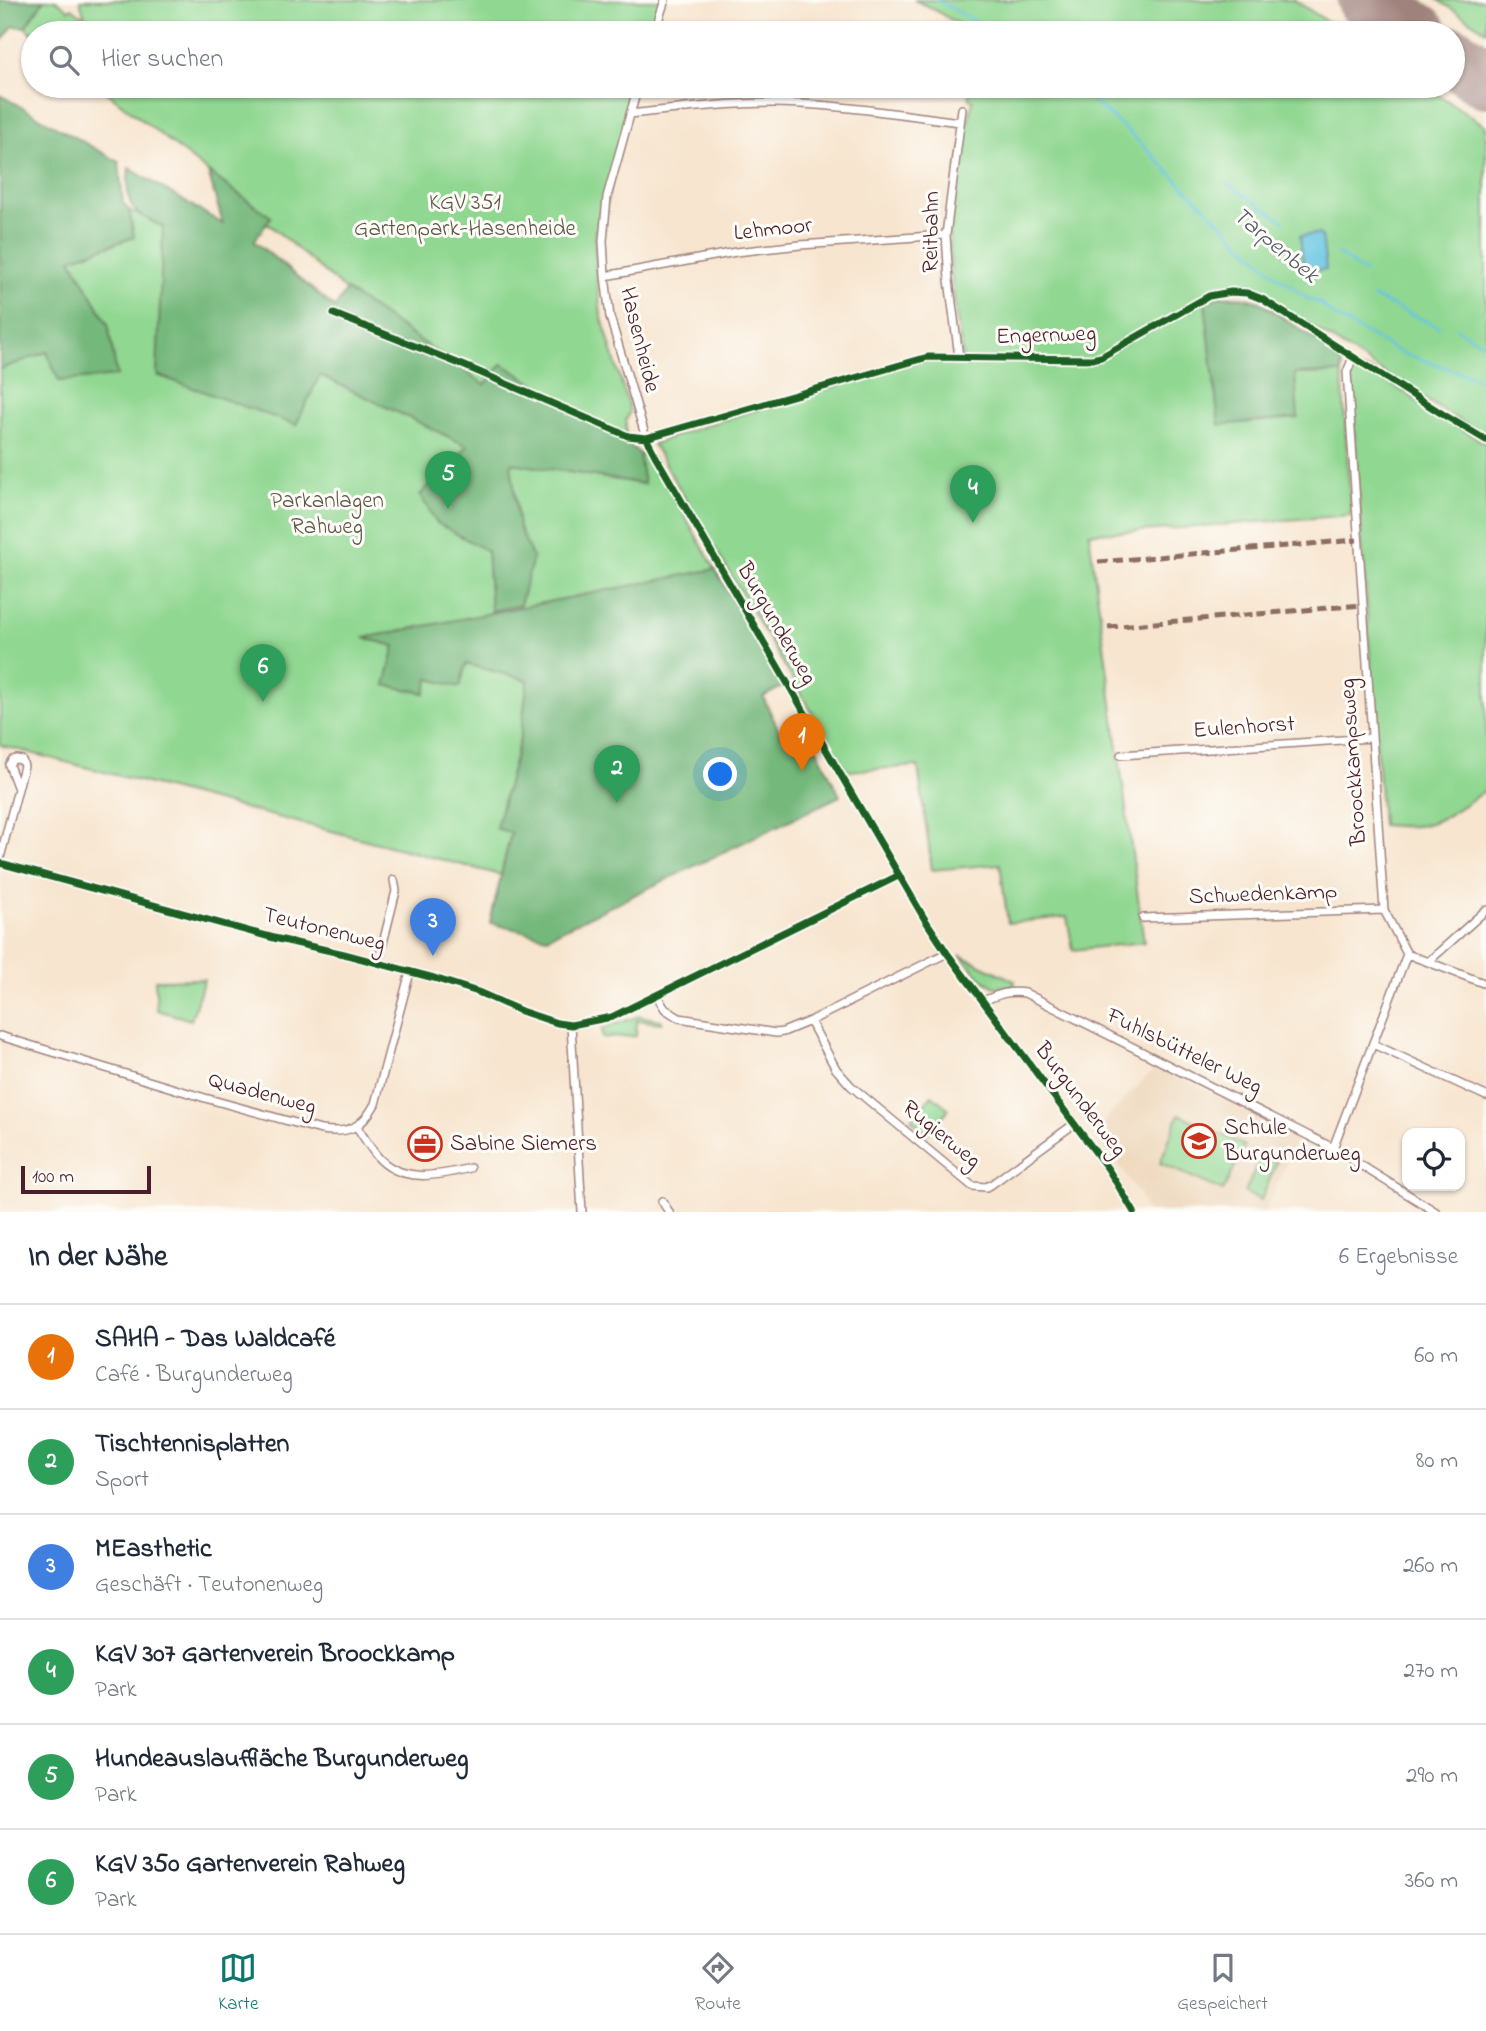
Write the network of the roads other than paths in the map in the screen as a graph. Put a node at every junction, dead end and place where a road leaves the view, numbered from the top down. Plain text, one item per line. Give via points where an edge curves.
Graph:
1 (665, 0) edge
2 (658, 21) edge
3 (635, 98) edge
4 (962, 109) dead end
5 (630, 114) junction
6 (960, 122) junction
7 (947, 235) junction
8 (605, 276) junction
9 (334, 314) dead end
10 (959, 357) junction
11 (1353, 357) junction
12 (646, 438) junction
13 (1486, 440) edge
14 (1371, 738) junction
15 (1121, 755) dead end
16 (18, 789) dead end
17 (0, 861) edge
18 (898, 876) junction
19 (394, 880) dead end
20 (1384, 910) junction
21 (1486, 910) edge
22 (1143, 918) dead end
23 (947, 953) junction
24 (1406, 954) junction
25 (1428, 962) junction
26 (378, 963) junction
27 (410, 972) junction
28 (1486, 984) edge
29 (657, 996) junction
30 (983, 1001) junction
31 (810, 1021) junction
32 (571, 1025) junction
33 (0, 1036) edge
34 (1373, 1044) junction
35 (1486, 1096) edge
36 (1074, 1124) junction
37 (357, 1127) junction
38 (1333, 1148) junction
39 (470, 1168) dead end
40 (662, 1201) dead end
41 (582, 1212) edge
42 (669, 1212) edge
43 (1134, 1212) edge
44 (1436, 1212) edge

1 - 2 street
3 - 5 street, Hasenheide
4 - 6 street, Reitbahn
5 - 6 street via 774,103
5 - 8 street, Hasenheide via 607,197
6 - 7 street, Reitbahn
7 - 8 street, Lehmoor via 749,251
7 - 10 street, Reitbahn
8 - 12 street, Hasenheide via 610,317
9 - 12 street via 628,436
10 - 11 street, Engernweg via 1101,357 1209,296 1231,292 1262,299
10 - 12 street, Engernweg via 919,359
11 - 13 street, Engernweg
11 - 14 street, Broockkampsweg via 1347,372
12 - 18 street, Burgunderweg
14 - 15 street, Eulenhorst
14 - 20 street, Broockkampsweg
16 - 17 street, Teutonenweg
17 - 26 street, Teutonenweg
18 - 23 street, Burgunderweg
18 - 29 street, Teutonenweg
19 - 26 street, Teutonenweg via 396,891
20 - 22 street, Schwedenkamp
20 - 24 street, Broockkampsweg
21 - 25 street
23 - 30 street, Burgunderweg
23 - 31 street
24 - 25 street
24 - 34 street
25 - 28 street
26 - 27 street, Teutonenweg
27 - 32 street, Teutonenweg
27 - 37 street via 375,1104
29 - 31 street via 671,1014 692,1021 776,1033
29 - 32 street, Teutonenweg via 612,1017
30 - 36 street, Burgunderweg
30 - 38 street, Fuhlsbütteler Weg via 1005,992 1025,993
31 - 36 street, Rugierweg via 836,1069 851,1086 972,1186 992,1184
32 - 41 street
33 - 37 street, Quadenweg via 308,1126 330,1131
34 - 35 street
34 - 38 street
36 - 43 street, Burgunderweg
37 - 39 street via 377,1156 404,1174 441,1175
38 - 44 street, Fuhlsbütteler Weg
40 - 42 street

